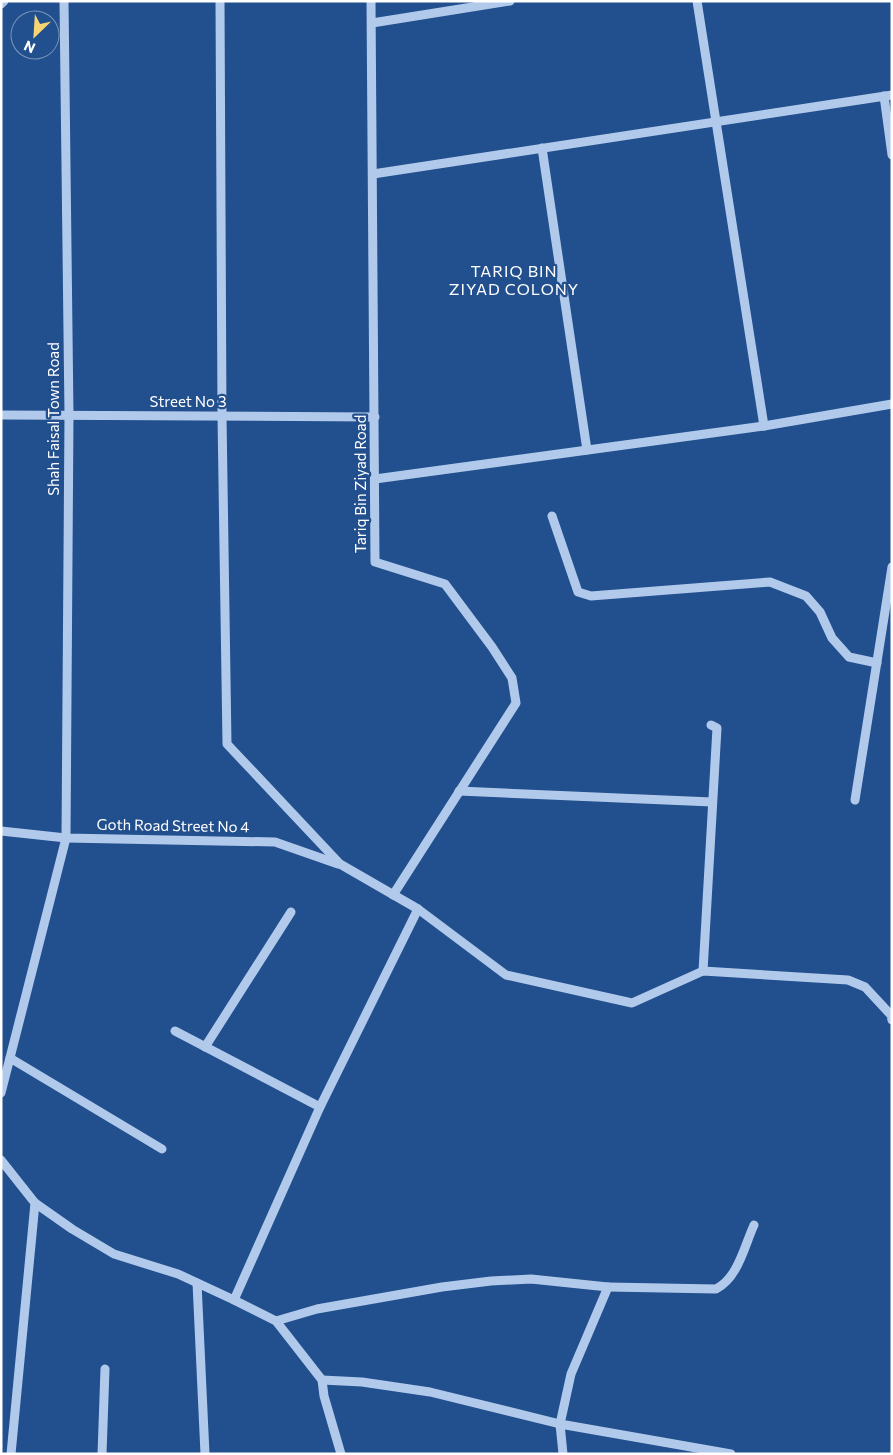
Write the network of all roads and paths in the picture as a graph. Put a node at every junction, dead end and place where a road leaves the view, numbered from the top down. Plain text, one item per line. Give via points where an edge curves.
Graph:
1 (4, 1) edge
2 (64, 1) edge
3 (220, 1) edge
4 (371, 1) edge
5 (510, 1) edge
6 (698, 1) edge
7 (1, 4) edge
8 (469, 4) edge
9 (372, 23) junction
10 (888, 96) edge
11 (716, 123) junction
12 (542, 148) junction
13 (892, 155) edge
14 (373, 174) junction
15 (892, 404) edge
16 (1, 415) edge
17 (69, 415) junction
18 (222, 416) junction
19 (374, 417) junction
20 (764, 426) junction
21 (587, 450) junction
22 (375, 480) junction
23 (552, 516) dead end
24 (892, 567) edge
25 (891, 578) edge
26 (877, 662) junction
27 (711, 725) dead end
28 (459, 791) junction
29 (855, 800) dead end
30 (712, 802) junction
31 (1, 830) edge
32 (66, 838) junction
33 (340, 864) junction
34 (393, 895) junction
35 (418, 910) junction
36 (291, 912) dead end
37 (703, 972) junction
38 (892, 1020) edge
39 (175, 1031) dead end
40 (205, 1047) junction
41 (10, 1058) junction
42 (1, 1092) edge
43 (320, 1107) junction
44 (162, 1149) dead end
45 (1, 1160) edge
46 (35, 1203) junction
47 (754, 1225) dead end
48 (197, 1283) junction
49 (608, 1287) junction
50 (234, 1300) junction
51 (276, 1321) junction
52 (105, 1369) dead end
53 (322, 1380) junction
54 (560, 1424) junction
55 (707, 1452) edge
56 (11, 1454) edge
57 (102, 1454) edge
58 (206, 1454) edge
59 (341, 1454) edge
60 (563, 1454) edge
61 (731, 1454) edge

1 - 7 street
2 - 17 street, Shah Faisal Town Road
3 - 18 street
4 - 9 street, Tariq Bin Ziyad Road
5 - 8 street
6 - 11 street
8 - 9 street
9 - 14 street, Tariq Bin Ziyad Road
10 - 11 street
10 - 13 street
11 - 12 street
11 - 20 street
12 - 14 street
12 - 21 street
14 - 19 street, Tariq Bin Ziyad Road
15 - 20 street
16 - 17 street, Street No 3
17 - 18 street, Street No 3
17 - 32 street, Shah Faisal Town Road
18 - 19 street, Street No 3
18 - 33 street via 227,744
19 - 22 street, Tariq Bin Ziyad Road
20 - 21 street
21 - 22 street
22 - 28 street, Tariq Bin Ziyad Road via 375,562 446,584 512,678 516,703
23 - 26 street via 578,592 591,596 770,582 806,596 820,612 832,638 849,657
24 - 25 street
25 - 26 street
26 - 29 street
27 - 30 street via 716,728
28 - 30 street
28 - 34 street, Tariq Bin Ziyad Road
30 - 37 street
31 - 32 street, Goth Road Street No 4
32 - 33 street, Goth Road Street No 4 via 275,842
32 - 41 street, Shah Faisal Town Road
33 - 34 street
34 - 35 street
35 - 37 street via 506,975 632,1003
35 - 43 street
36 - 40 street
37 - 38 street via 848,980 865,987
39 - 40 street
40 - 43 street
41 - 42 street, Shah Faisal Town Road
41 - 44 street
43 - 50 street
45 - 46 street
46 - 48 street via 114,1254
46 - 56 street
47 - 49 street via 733,1274 716,1289
48 - 50 street
48 - 58 street
49 - 51 street via 531,1279 491,1281 317,1309
49 - 54 street via 571,1374
50 - 51 street
51 - 53 street
52 - 57 street
53 - 54 street via 430,1392
53 - 59 street
54 - 55 street
54 - 60 street
55 - 61 street

